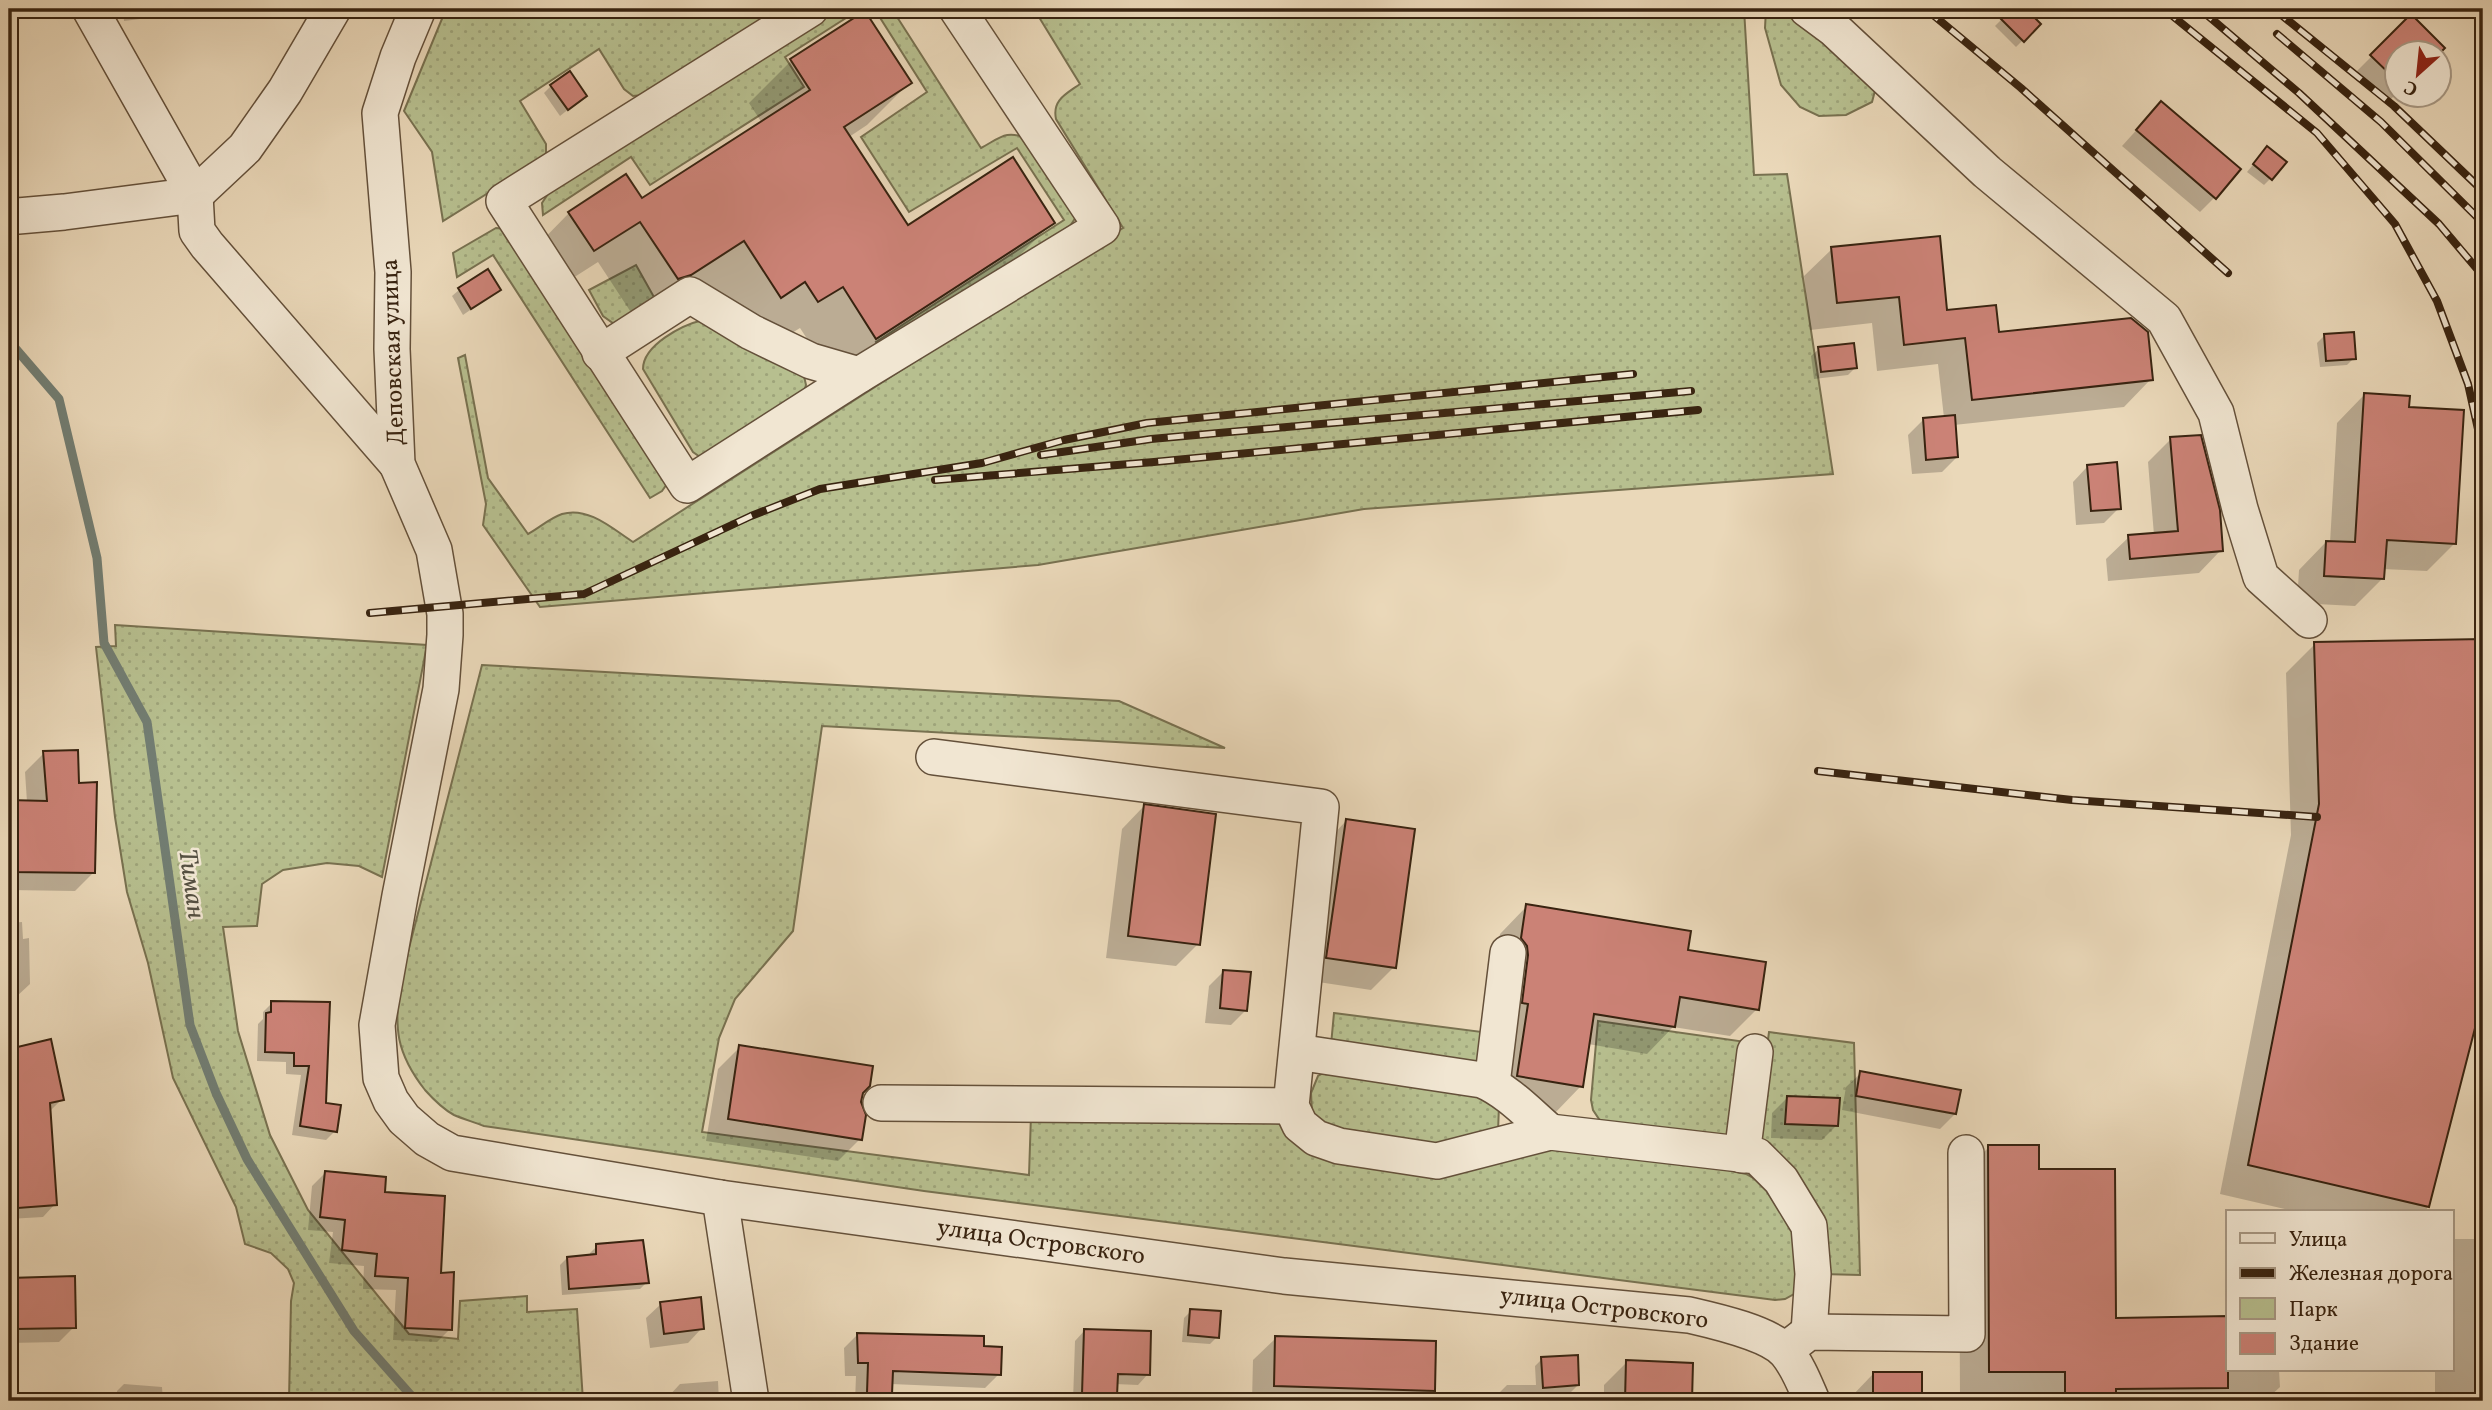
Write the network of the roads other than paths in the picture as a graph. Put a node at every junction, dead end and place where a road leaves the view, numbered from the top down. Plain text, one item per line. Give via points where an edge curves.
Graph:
1 (90, 9) edge
2 (333, 9) edge
3 (418, 9) edge
4 (810, 9) edge
5 (957, 9) edge
6 (1807, 9) edge
7 (195, 195) junction
8 (9, 215) edge
9 (600, 353) junction
10 (859, 375) junction
11 (397, 464) junction
12 (2309, 620) dead end
13 (934, 757) dead end
14 (1508, 953) dead end
15 (377, 1025) joint
16 (1297, 1052) junction
17 (1755, 1052) dead end
18 (1492, 1084) junction
19 (881, 1103) dead end
20 (1291, 1106) junction
21 (1550, 1132) junction
22 (1966, 1153) dead end
23 (1742, 1155) junction
24 (720, 1198) junction
25 (1797, 1341) junction
26 (751, 1401) edge
27 (1812, 1401) edge

1 - 7 street
2 - 7 street via 245,148
3 - 11 street, Деповская улица via 380,113 393,272
4 - 9 street via 504,201
5 - 10 street via 1102,227
6 - 12 street via 1835,29 1987,172 2164,319 2217,413 2261,577
7 - 8 street
7 - 11 street via 197,231 207,245
9 - 10 street via 690,295 751,332 811,360
9 - 10 street via 687,485
11 - 15 street, Деповская улица via 434,550 445,635 441,689
13 - 16 street via 1321,807
14 - 18 street
15 - 24 street, улица Островского via 381,1078 391,1101 427,1139 453,1153
16 - 18 street
16 - 20 street
17 - 23 street
18 - 21 street
19 - 20 street
20 - 21 street via 1300,1125 1316,1138 1339,1146 1437,1161
21 - 23 street
22 - 25 street via 1967,1334
23 - 25 street via 1757,1156 1781,1180 1809,1226 1813,1273
24 - 25 street, улица Островского via 1284,1276 1689,1315
24 - 26 street
25 - 27 street via 1802,1377

